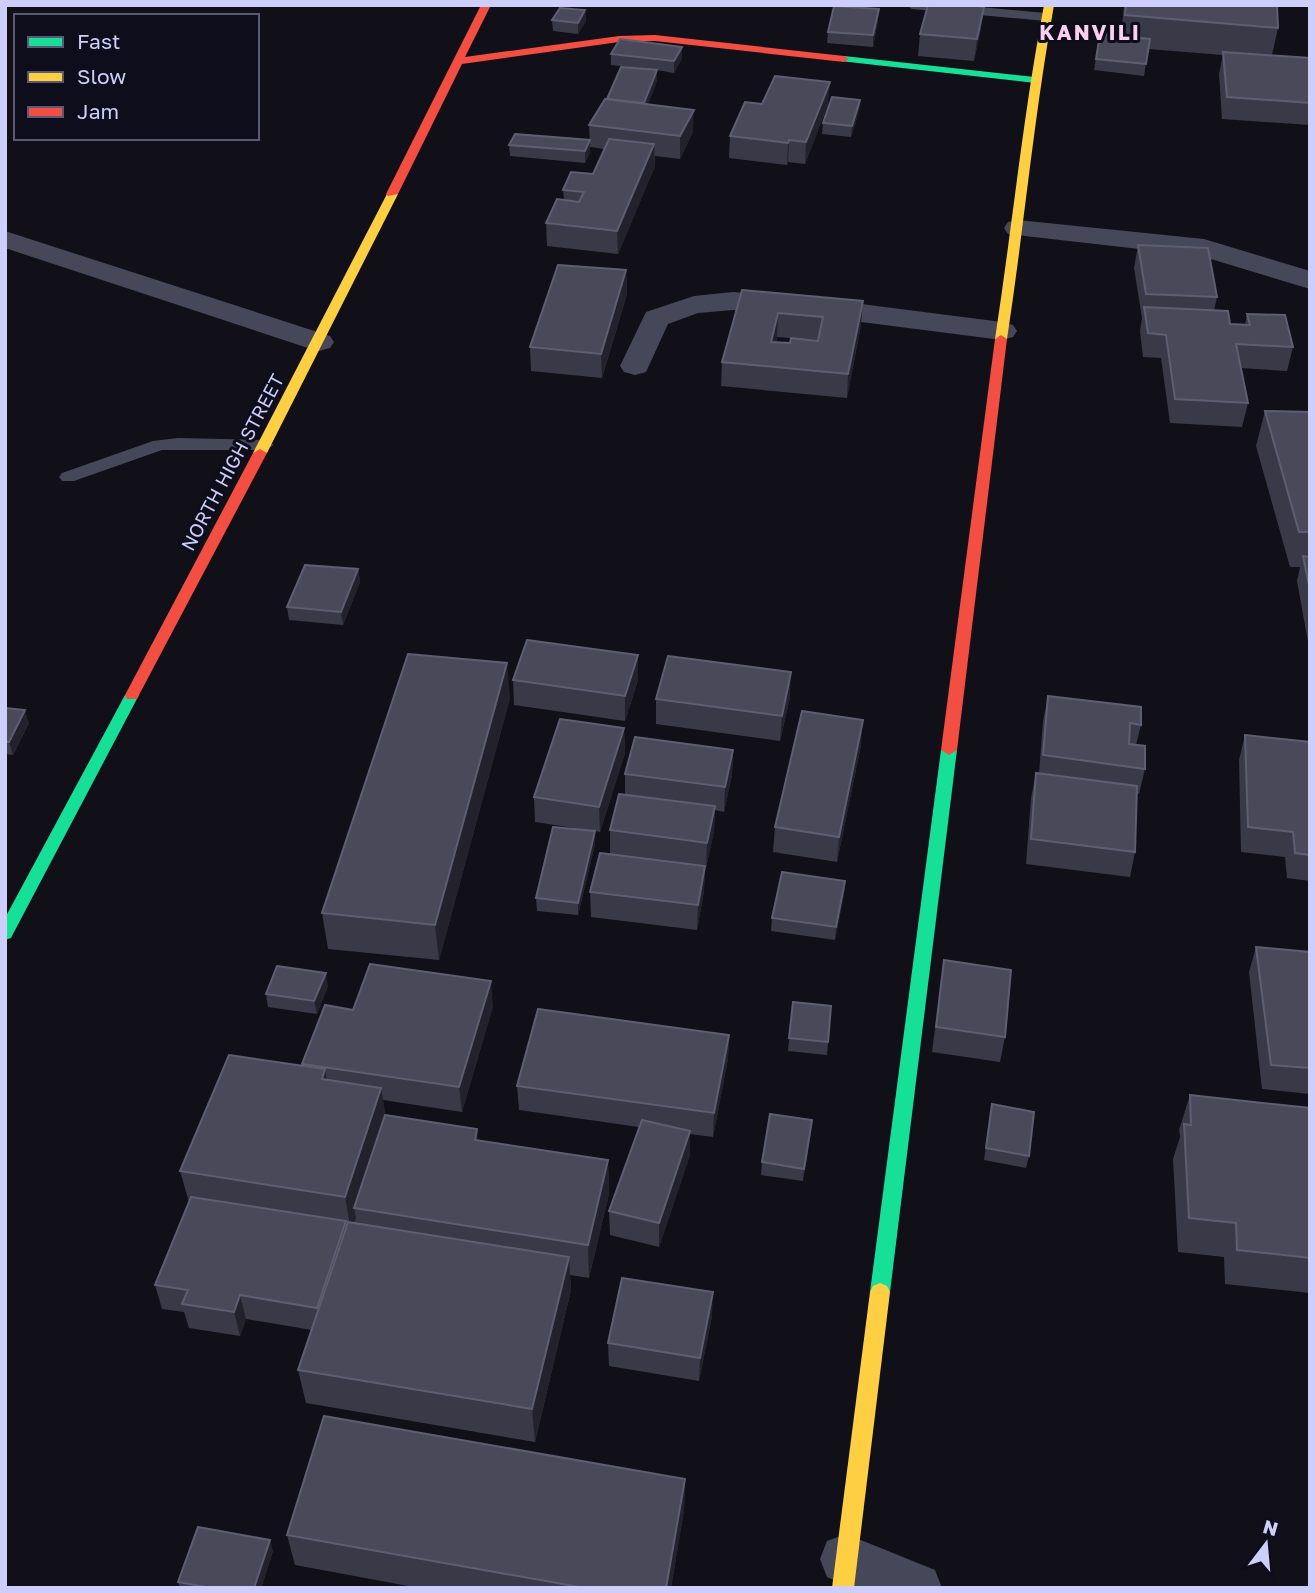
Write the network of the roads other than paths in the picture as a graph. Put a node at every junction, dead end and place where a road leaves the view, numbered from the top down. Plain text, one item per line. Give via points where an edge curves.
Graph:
1 (486, 5) edge
2 (912, 5) edge
3 (1048, 11) edge
4 (458, 61) junction
5 (1035, 80) junction
6 (1018, 228) junction
7 (5, 239) edge
8 (1310, 280) edge
9 (1002, 331) junction
10 (319, 342) junction
11 (635, 366) dead end
12 (265, 445) junction
13 (68, 477) dead end
14 (5, 934) edge
15 (844, 1573) edge
16 (916, 1588) edge

1 - 4 main road, NORTH HIGH STREET
2 - 3 lane
3 - 5 main road
4 - 5 main road via 655,38
4 - 10 main road, NORTH HIGH STREET
5 - 6 main road
6 - 8 street via 1204,248
6 - 9 main road
7 - 10 street
9 - 11 street via 733,301 694,305 656,318
9 - 15 main road
10 - 12 main road, NORTH HIGH STREET
12 - 13 lane via 159,445
12 - 14 main road, NORTH HIGH STREET
15 - 16 street

